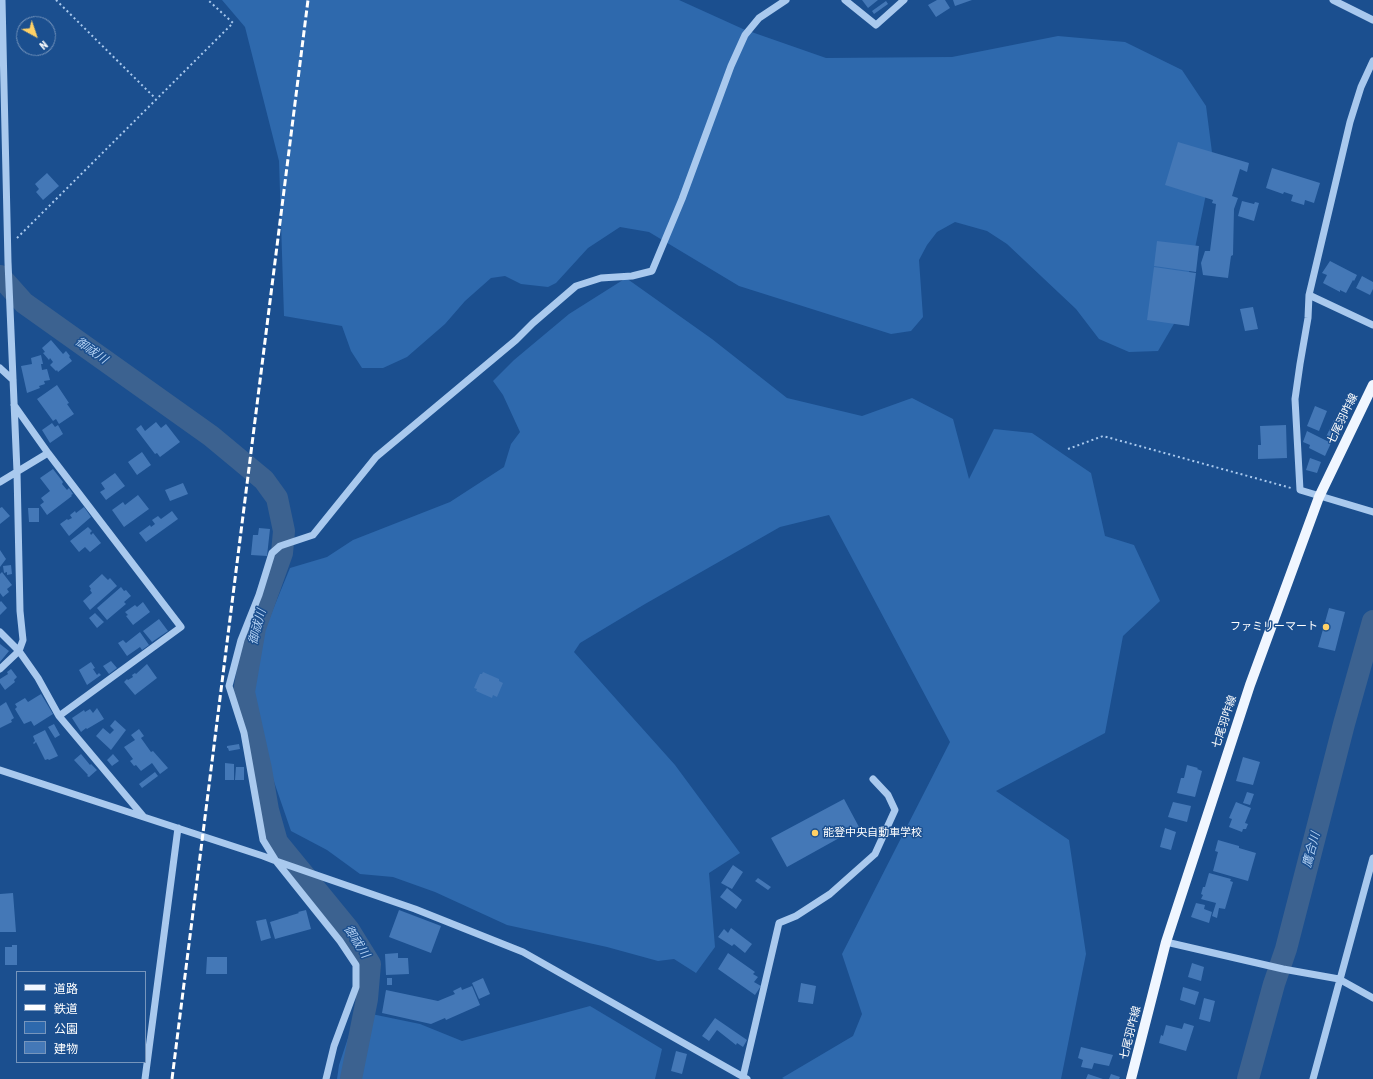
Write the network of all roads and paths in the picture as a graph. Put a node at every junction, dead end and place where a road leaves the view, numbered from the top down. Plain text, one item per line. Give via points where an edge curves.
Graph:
1 (2, 0) edge
2 (56, 0) edge
3 (208, 0) edge
4 (786, 0) edge
5 (845, 0) edge
6 (904, 0) edge
7 (1332, 0) edge
8 (1373, 20) edge
9 (1373, 61) edge
10 (154, 97) dead end
11 (8, 247) junction
12 (1310, 294) junction
13 (1373, 325) edge
14 (0, 368) edge
15 (13, 380) junction
16 (1373, 385) edge
17 (14, 405) junction
18 (1068, 449) dead end
19 (48, 453) junction
20 (17, 472) junction
21 (0, 482) edge
22 (1300, 490) junction
23 (1319, 497) junction
24 (1373, 512) edge
25 (0, 632) edge
26 (19, 651) junction
27 (0, 669) edge
28 (59, 716) junction
29 (0, 770) edge
30 (873, 779) dead end
31 (143, 816) junction
32 (178, 828) junction
33 (1373, 858) edge
34 (276, 861) junction
35 (1166, 942) junction
36 (1339, 979) junction
37 (1373, 998) edge
38 (745, 1078) edge
39 (145, 1079) edge
40 (326, 1079) edge
41 (1132, 1079) edge
42 (1313, 1079) edge

1 - 11 street
2 - 10 path
3 - 11 path via 233,23
4 - 34 street via 759,18 745,35 652,271 632,276 601,278 576,286 516,340 376,457 313,535 280,546 272,553 241,640 229,686 244,733 263,840
5 - 6 street via 876,25
7 - 8 street
9 - 12 street via 1361,87 1350,122
11 - 15 street
12 - 13 street
12 - 22 street via 1295,399
14 - 15 street
15 - 17 street
16 - 23 main road, 七尾羽咋線
17 - 19 street
17 - 20 street
18 - 22 path via 1103,436
19 - 20 street
19 - 28 street via 180,627
20 - 21 street
20 - 26 street via 23,640
22 - 23 street
23 - 24 street
23 - 35 main road, 七尾羽咋線 via 1250,685
25 - 26 street
26 - 27 street
26 - 28 street via 38,678
28 - 31 street
29 - 31 street
30 - 38 street via 888,795 895,810 875,854 830,894 796,916 779,923
31 - 32 street
32 - 34 street
32 - 39 street
33 - 36 street
34 - 38 street via 414,909 523,952
34 - 40 street via 356,964 356,987 334,1046
35 - 36 street
35 - 41 main road, 七尾羽咋線
36 - 37 street
36 - 42 street

